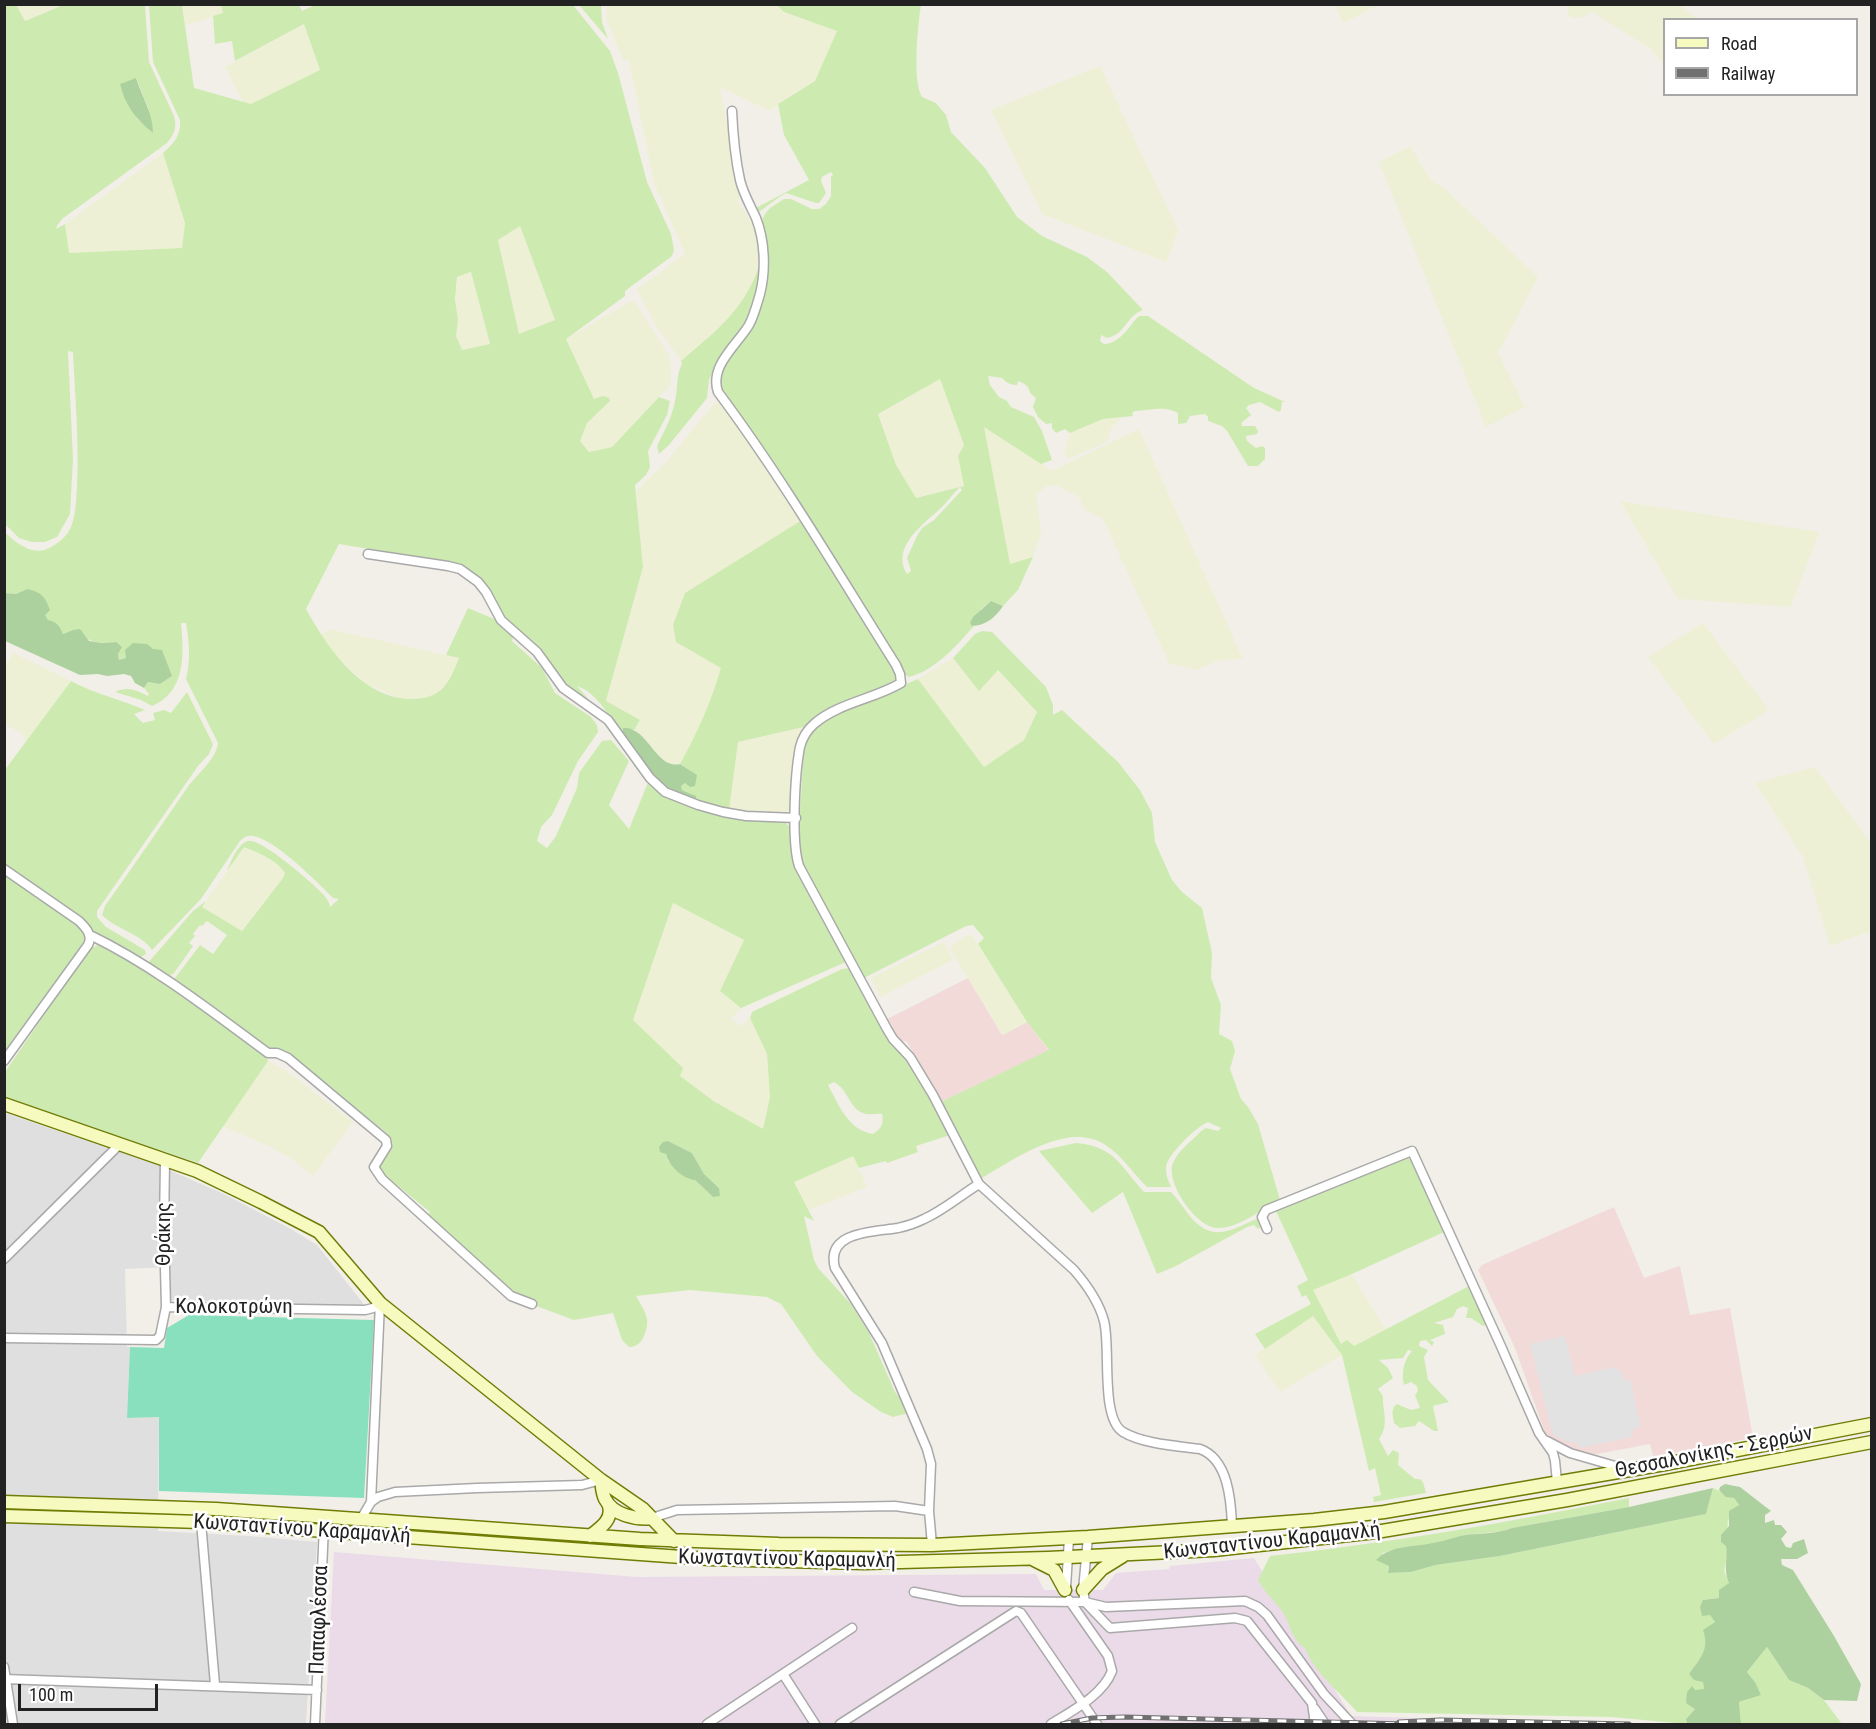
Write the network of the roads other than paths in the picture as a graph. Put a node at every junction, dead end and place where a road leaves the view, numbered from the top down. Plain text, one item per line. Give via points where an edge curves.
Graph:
1 (732, 111) dead end
2 (368, 554) dead end
3 (796, 818) junction
4 (4, 868) edge
5 (90, 935) junction
6 (4, 1061) edge
7 (4, 1104) edge
8 (120, 1144) junction
9 (165, 1160) junction
10 (979, 1184) junction
11 (1268, 1229) dead end
12 (4, 1259) edge
13 (380, 1304) junction
14 (532, 1304) dead end
15 (165, 1307) junction
16 (4, 1338) edge
17 (1872, 1424) edge
18 (1541, 1438) junction
19 (1872, 1442) edge
20 (1638, 1468) junction
21 (601, 1480) junction
22 (1557, 1482) junction
23 (1567, 1500) joint
24 (4, 1502) edge
25 (371, 1502) junction
26 (609, 1506) junction
27 (929, 1510) junction
28 (4, 1516) edge
29 (324, 1516) junction
30 (652, 1518) junction
31 (361, 1519) junction
32 (201, 1522) junction
33 (1232, 1525) junction
34 (323, 1531) junction
35 (591, 1536) junction
36 (1069, 1538) junction
37 (1088, 1538) junction
38 (674, 1541) junction
39 (932, 1545) junction
40 (1086, 1555) junction
41 (1124, 1555) junction
42 (1067, 1557) junction
43 (1030, 1559) junction
44 (1065, 1590) junction
45 (914, 1592) dead end
46 (1084, 1596) junction
47 (1070, 1603) junction
48 (852, 1628) dead end
49 (4, 1667) edge
50 (783, 1674) junction
51 (5, 1679) edge
52 (215, 1685) junction
53 (317, 1690) junction
54 (1312, 1703) junction
55 (1082, 1704) junction
56 (13, 1725) edge
57 (315, 1725) edge
58 (707, 1725) edge
59 (815, 1725) edge
60 (840, 1725) edge
61 (1051, 1725) edge
62 (1097, 1725) edge
63 (1315, 1725) edge
64 (1325, 1725) edge
65 (1352, 1725) edge

1 - 3 street via 740,181 761,234 763,271 750,323 717,371 717,392 780,480 902,680 832,712 810,728 801,746
2 - 3 street via 460,568 472,577 486,592 501,620 537,652 563,688 608,720 650,778 665,792 723,812
3 - 10 street via 795,851 799,866 887,1029 933,1095
4 - 5 street via 78,921
5 - 6 street via 88,945
5 - 14 street via 141,963 268,1053 288,1058 387,1140 374,1167 382,1179 511,1296
7 - 8 main road
8 - 9 main road
8 - 12 street
9 - 13 main road via 217,1180 319,1232
9 - 15 street, Θράκης
10 - 27 street via 919,1221 849,1237 833,1254 835,1268 882,1343 927,1449 931,1464
10 - 33 street via 1074,1270 1098,1302 1108,1342 1110,1402 1115,1425 1134,1438 1200,1449 1209,1454 1224,1478
11 - 18 street via 1262,1218 1266,1210 1412,1151
13 - 15 street, Κολοκοτρώνη via 365,1310
13 - 21 main road
13 - 25 street
15 - 16 street, Κολοκοτρώνη via 156,1340
17 - 20 main road, Θεσσαλονίκης - Σερρών
18 - 20 street via 1600,1463
18 - 22 street via 1554,1456
19 - 23 main road, Θεσσαλονίκης - Σερρών
20 - 22 main road, Θεσσαλονίκης - Σερρών
21 - 25 street via 582,1485 395,1492
21 - 26 main road
21 - 30 main road
22 - 33 main road, Κωνσταντίνου Καραμανλή via 1384,1512
23 - 41 main road, Κωνσταντίνου Καραμανλή via 1320,1539
24 - 29 main road, Κωνσταντίνου Καραμανλή
25 - 31 street
26 - 30 main road via 632,1517
26 - 35 main road via 608,1520
27 - 30 street via 895,1506 677,1510
27 - 39 street
28 - 32 main road, Κωνσταντίνου Καραμανλή
29 - 31 main road, Κωνσταντίνου Καραμανλή
29 - 34 street, Παπαφλέσσα
30 - 38 main road
31 - 35 main road, Κωνσταντίνου Καραμανλή
32 - 34 main road, Κωνσταντίνου Καραμανλή
32 - 52 street
33 - 37 main road, Κωνσταντίνου Καραμανλή
34 - 43 main road, Κωνσταντίνου Καραμανλή via 645,1556 796,1563
34 - 53 street, Παπαφλέσσα
35 - 38 main road, Κωνσταντίνου Καραμανλή
36 - 37 main road, Κωνσταντίνου Καραμανλή
36 - 39 main road, Κωνσταντίνου Καραμανλή
36 - 42 street
37 - 40 street
38 - 39 main road, Κωνσταντίνου Καραμανλή
40 - 41 main road, Κωνσταντίνου Καραμανλή
40 - 42 main road, Κωνσταντίνου Καραμανλή
40 - 46 street
41 - 46 main road via 1107,1565
42 - 43 main road, Κωνσταντίνου Καραμανλή
42 - 44 street
43 - 44 main road via 1054,1570
44 - 47 street
45 - 47 street via 960,1601
46 - 47 street
46 - 54 street via 1110,1628 1235,1618 1247,1621
46 - 65 street via 1106,1607 1235,1601 1253,1604 1267,1615 1323,1694
47 - 55 street via 1112,1666 1109,1679
48 - 50 street
49 - 51 street
50 - 58 street
50 - 59 street
51 - 52 street
51 - 56 street
52 - 53 street
53 - 57 street, Παπαφλέσσα
54 - 63 street
54 - 64 street
55 - 60 street via 1016,1611
55 - 61 street
55 - 62 street

